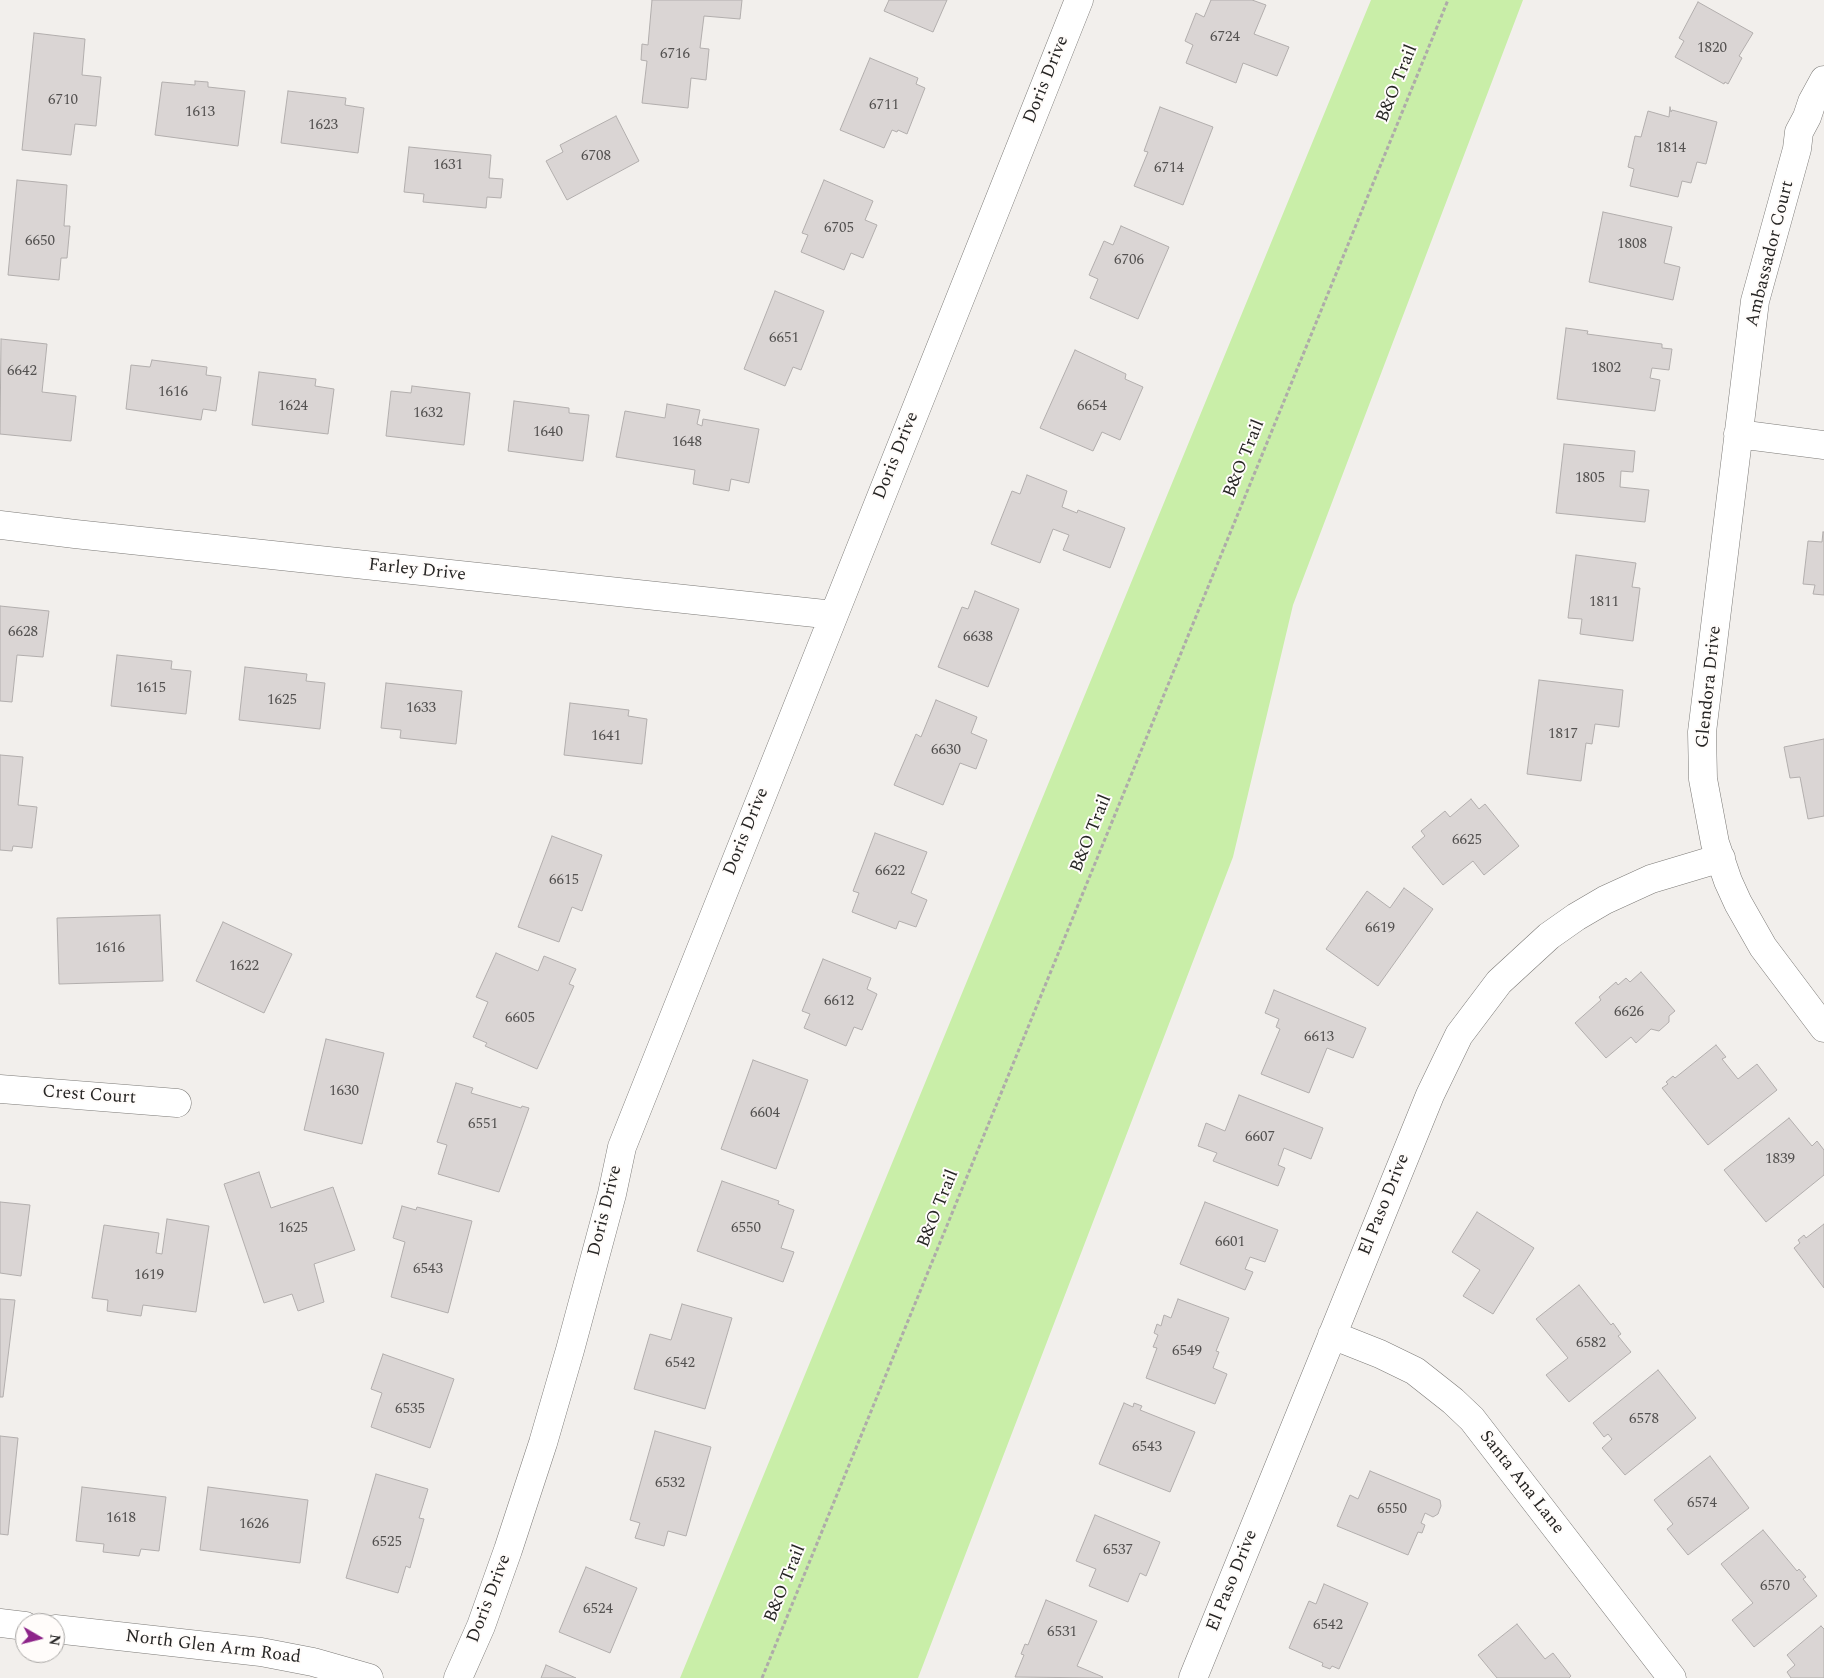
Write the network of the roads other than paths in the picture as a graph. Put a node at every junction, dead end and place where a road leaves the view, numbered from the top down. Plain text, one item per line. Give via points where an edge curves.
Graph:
1 (1079, 0) edge
2 (1824, 80) edge
3 (1738, 434) junction
4 (1824, 445) edge
5 (0, 525) edge
6 (834, 615) junction
7 (1721, 858) junction
8 (1824, 1028) edge
9 (0, 1089) edge
10 (177, 1103) dead end
11 (1332, 1335) junction
12 (0, 1623) edge
13 (15, 1625) edge
14 (65, 1630) edge
15 (369, 1678) edge
16 (458, 1678) edge
17 (1193, 1678) edge
18 (1672, 1678) edge

1 - 6 street, Doris Drive
2 - 3 street, Ambassador Court via 1799,132 1755,301
3 - 4 street
3 - 7 street, Glendora Drive via 1702,732 1703,779 1715,843
5 - 6 street, Farley Drive
6 - 16 street, Doris Drive via 622,1148 587,1288 540,1451 481,1626
7 - 8 street, Glendora Drive via 1738,903 1763,947
7 - 11 street, El Paso Drive via 1651,879 1605,900 1549,936 1499,982 1459,1035 1430,1095
9 - 10 street, Crest Court
11 - 17 street, El Paso Drive
11 - 18 street, Santa Ana Lane via 1415,1371 1472,1419
12 - 13 street
14 - 15 street, North Glen Arm Road via 261,1652

